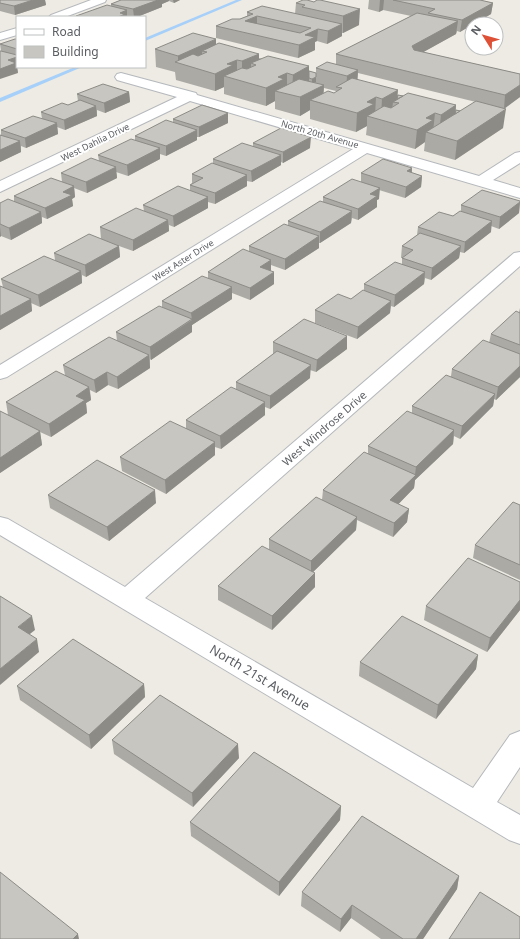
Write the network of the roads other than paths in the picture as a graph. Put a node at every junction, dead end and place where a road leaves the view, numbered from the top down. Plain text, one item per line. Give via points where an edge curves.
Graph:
1 (101, 0) edge
2 (58, 16) edge
3 (0, 27) edge
4 (16, 31) edge
5 (0, 37) edge
6 (121, 77) dead end
7 (191, 96) junction
8 (366, 148) junction
9 (520, 156) edge
10 (481, 182) junction
11 (0, 187) edge
12 (520, 193) edge
13 (520, 257) edge
14 (0, 373) edge
15 (0, 525) edge
16 (128, 599) junction
17 (520, 743) edge
18 (478, 806) junction
19 (520, 831) edge

1 - 2 street
3 - 4 street
4 - 5 street
6 - 7 street, North 20th Avenue
7 - 8 street, North 20th Avenue
7 - 11 street, West Dahlia Drive
8 - 10 street, North 20th Avenue
8 - 14 street, West Aster Drive
9 - 10 street
10 - 12 street, North 20th Avenue
13 - 16 street, West Windrose Drive
15 - 16 street, North 21st Avenue
16 - 18 street, North 21st Avenue
17 - 18 street
18 - 19 street, North 21st Avenue

